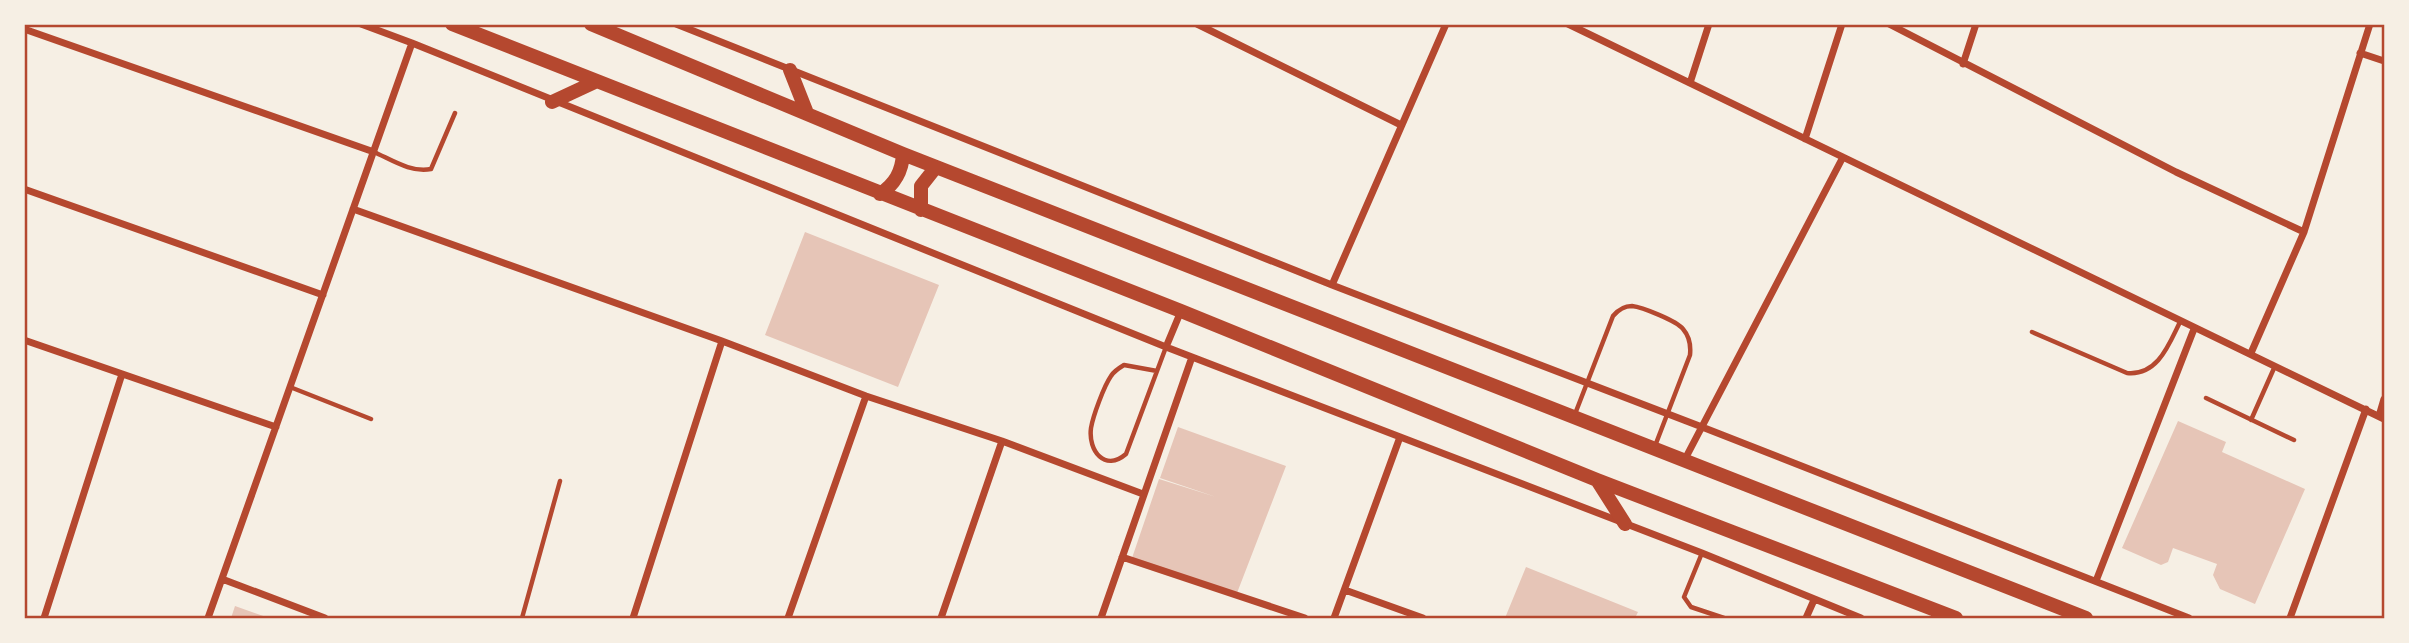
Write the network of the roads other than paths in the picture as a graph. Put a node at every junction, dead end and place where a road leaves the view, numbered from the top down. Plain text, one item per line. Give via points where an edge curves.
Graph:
1 (361, 24) edge
2 (452, 24) edge
3 (591, 24) edge
4 (676, 24) edge
5 (1197, 24) edge
6 (1446, 24) edge
7 (1568, 24) edge
8 (1709, 24) edge
9 (1842, 24) edge
10 (1889, 24) edge
11 (1976, 24) edge
12 (2370, 24) edge
13 (24, 29) edge
14 (412, 43) junction
15 (2360, 53) junction
16 (2385, 61) edge
17 (1963, 64) junction
18 (790, 70) junction
19 (595, 82) junction
20 (1690, 83) junction
21 (552, 102) junction
22 (455, 113) dead end
23 (807, 113) junction
24 (1401, 125) junction
25 (1805, 139) junction
26 (374, 152) junction
27 (903, 154) junction
28 (1843, 158) junction
29 (936, 167) junction
30 (24, 189) edge
31 (880, 194) junction
32 (353, 209) junction
33 (921, 210) junction
34 (2304, 232) junction
35 (1332, 285) junction
36 (323, 295) junction
37 (1181, 311) junction
38 (2180, 322) junction
39 (2194, 329) junction
40 (2032, 332) dead end
41 (24, 340) edge
42 (722, 341) junction
43 (1167, 348) junction
44 (2251, 353) junction
45 (1192, 357) junction
46 (2275, 366) junction
47 (1157, 371) junction
48 (122, 374) junction
49 (1587, 383) junction
50 (290, 387) junction
51 (866, 396) junction
52 (2206, 398) dead end
53 (2385, 400) edge
54 (2366, 409) junction
55 (1668, 413) junction
56 (2382, 417) edge
57 (1574, 418) junction
58 (371, 419) dead end
59 (2251, 420) junction
60 (1702, 426) junction
61 (276, 427) junction
62 (1400, 437) junction
63 (2294, 440) dead end
64 (1002, 441) junction
65 (1654, 450) junction
66 (1683, 461) junction
67 (1597, 480) junction
68 (559, 481) dead end
69 (1143, 494) junction
70 (1625, 524) junction
71 (1702, 553) junction
72 (1122, 557) junction
73 (222, 579) junction
74 (2096, 580) junction
75 (1345, 590) junction
76 (1814, 600) junction
77 (44, 618) edge
78 (208, 618) edge
79 (326, 618) edge
80 (522, 618) edge
81 (633, 618) edge
82 (788, 618) edge
83 (941, 618) edge
84 (1101, 618) edge
85 (1305, 618) edge
86 (1334, 618) edge
87 (1423, 618) edge
88 (1724, 618) edge
89 (1806, 618) edge
90 (1861, 618) edge
91 (1956, 618) edge
92 (2086, 618) edge
93 (2189, 618) edge
94 (2290, 618) edge

1 - 14 street
2 - 19 main road
3 - 23 main road
4 - 18 street
5 - 24 street
6 - 24 street
7 - 20 street
8 - 20 street
9 - 25 street
10 - 17 street
11 - 17 street
12 - 15 street
13 - 26 street
14 - 21 street
14 - 26 street
15 - 16 street
15 - 34 street
17 - 34 street
18 - 23 main road
18 - 35 street
19 - 21 main road
19 - 31 main road
20 - 25 street
21 - 43 street
22 - 26 lane via 431,169 411,169
23 - 27 main road
24 - 35 street
25 - 28 street
26 - 32 street
27 - 29 main road
27 - 31 main road via 894,181
28 - 38 street
28 - 60 street
29 - 33 main road via 921,186
29 - 57 main road
30 - 36 street
31 - 33 main road
32 - 36 street
32 - 42 street
33 - 37 main road
34 - 44 street
35 - 49 street
36 - 50 street
37 - 43 street
37 - 67 main road
38 - 39 street
38 - 40 lane via 2163,357 2136,374
39 - 44 street
39 - 74 street
41 - 48 street
42 - 51 street
42 - 81 street
43 - 45 street
43 - 47 lane
44 - 46 street
45 - 62 street
45 - 69 street
46 - 54 street
46 - 59 lane
47 - 47 lane via 1124,365 1110,376 1091,427 1091,442 1102,459 1119,460 1126,454
48 - 61 street
48 - 77 street
49 - 55 street
49 - 55 lane via 1613,316 1623,307 1636,306 1678,324 1689,338 1690,355
49 - 57 lane
50 - 58 lane
50 - 61 street
51 - 64 street
51 - 82 street
52 - 59 lane
53 - 56 street
54 - 56 street
54 - 94 street
55 - 60 street
55 - 65 lane
57 - 65 main road
59 - 63 lane
60 - 66 street
60 - 74 street
61 - 73 street
62 - 70 street
62 - 75 street
64 - 69 street
64 - 83 street
65 - 66 main road
66 - 92 main road
67 - 70 main road
67 - 91 main road
68 - 80 lane
69 - 72 street
70 - 71 street
71 - 76 street
71 - 88 lane via 1684,597 1691,607
72 - 84 street
72 - 85 street
73 - 78 street
73 - 79 street
74 - 93 street
75 - 86 street
75 - 87 street
76 - 89 street
76 - 90 street

